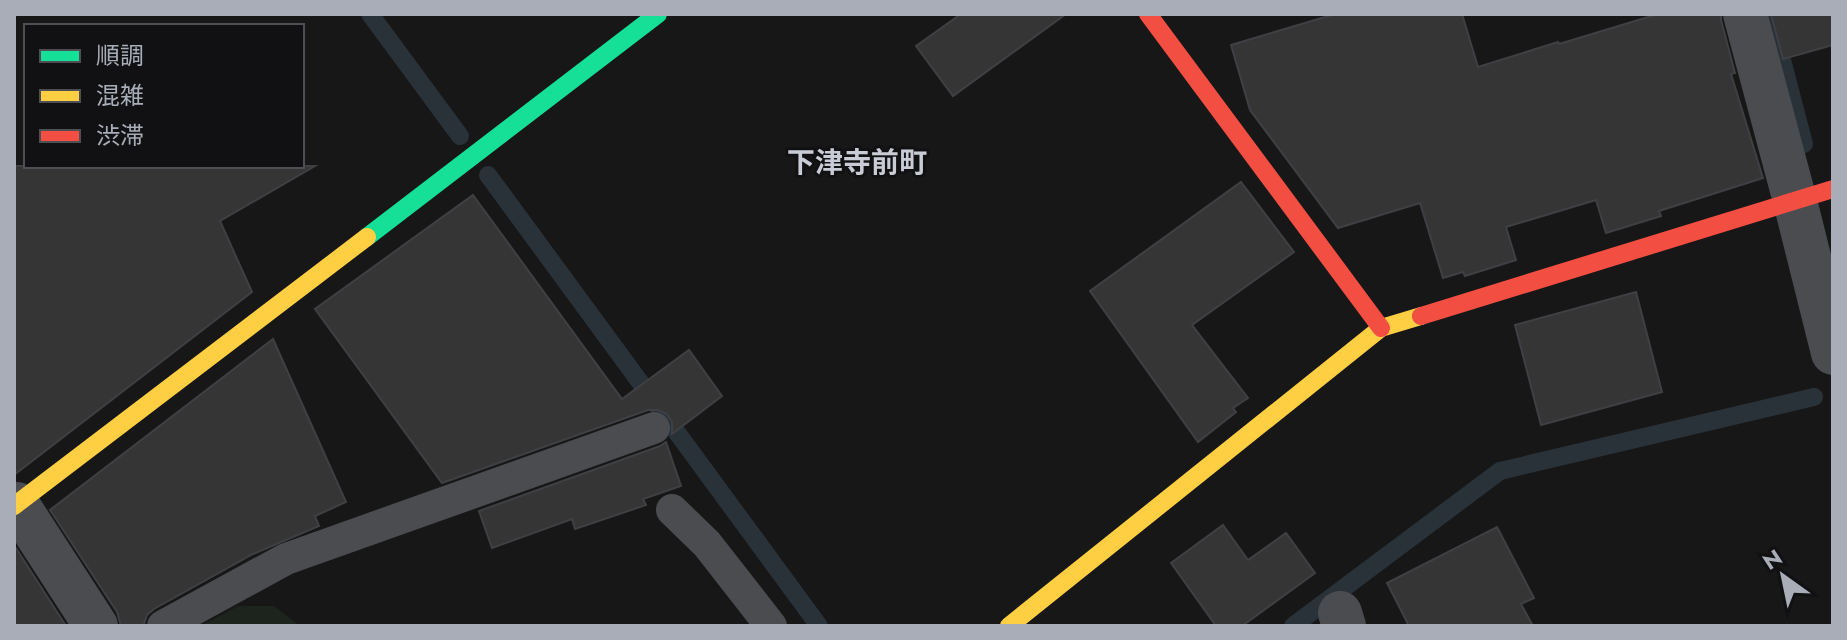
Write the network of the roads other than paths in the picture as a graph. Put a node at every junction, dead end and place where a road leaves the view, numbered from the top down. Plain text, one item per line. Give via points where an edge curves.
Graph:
1 (658, 14) edge
2 (1148, 14) edge
3 (1745, 14) edge
4 (1814, 195) edge
5 (1381, 328) junction
6 (1833, 353) edge
7 (654, 428) dead end
8 (15, 503) edge
9 (672, 510) dead end
10 (96, 626) edge
11 (163, 626) edge
12 (771, 626) edge
13 (1009, 626) edge

1 - 8 street
2 - 5 street
3 - 4 street
4 - 5 street
4 - 6 street
5 - 13 street
7 - 11 lane via 286,559
8 - 10 street
9 - 12 lane via 707,544

